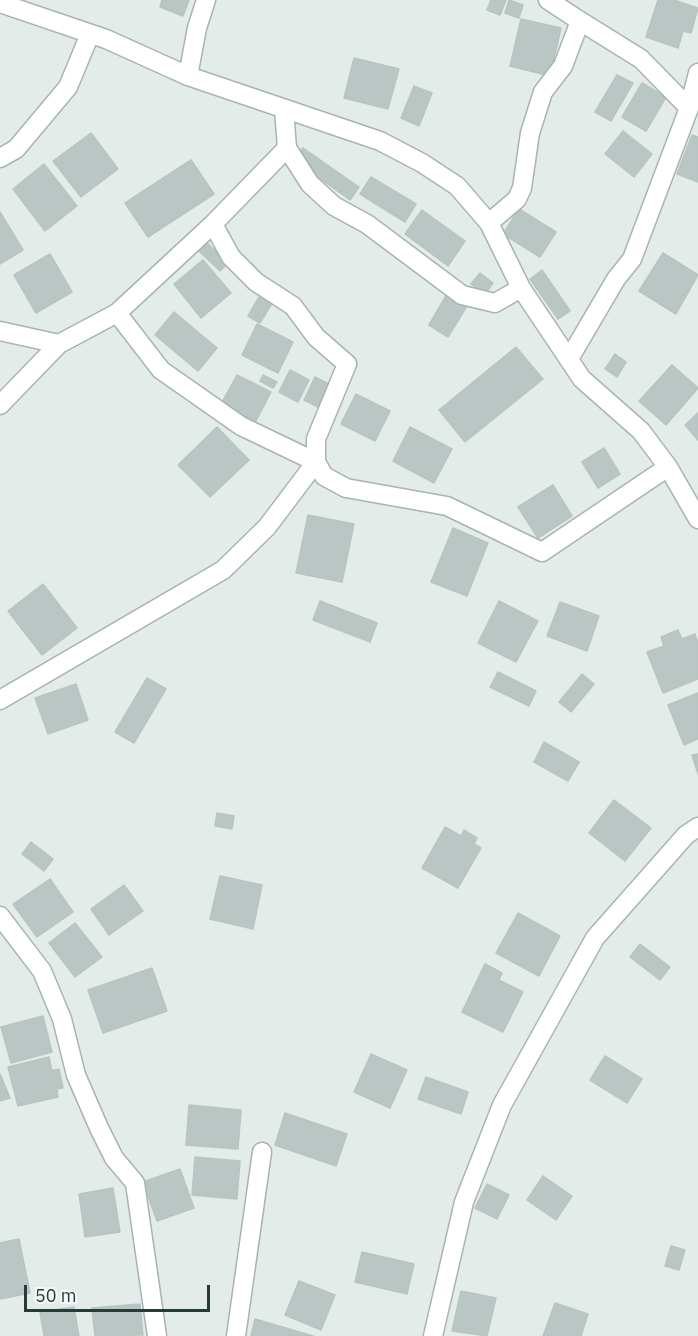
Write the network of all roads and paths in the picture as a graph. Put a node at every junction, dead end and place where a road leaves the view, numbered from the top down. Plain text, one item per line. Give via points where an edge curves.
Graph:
1 (206, 0) edge
2 (548, 0) edge
3 (0, 3) edge
4 (580, 21) junction
5 (90, 34) junction
6 (698, 73) edge
7 (188, 76) junction
8 (689, 108) junction
9 (284, 109) junction
10 (286, 147) junction
11 (0, 158) edge
12 (489, 223) junction
13 (213, 224) junction
14 (521, 288) junction
15 (117, 313) junction
16 (0, 331) edge
17 (59, 344) junction
18 (569, 359) junction
19 (0, 405) edge
20 (316, 462) junction
21 (668, 467) junction
22 (698, 519) edge
23 (0, 700) edge
24 (698, 827) edge
25 (0, 916) edge
26 (262, 1152) dead end
27 (157, 1336) edge
28 (236, 1336) edge
29 (433, 1336) edge

1 - 7 street
2 - 4 street
3 - 5 street
4 - 8 street via 641,59
4 - 12 street via 562,66 543,92 530,133 522,188 517,199
5 - 7 street
5 - 11 street via 68,87 16,149
6 - 8 street
7 - 9 street
8 - 18 street via 632,259
9 - 10 street
9 - 12 street via 380,141 422,163 457,186
10 - 13 street
10 - 14 street via 310,184 334,206 367,224 462,295 495,303
12 - 14 street
13 - 15 street
13 - 20 street via 231,257 256,282 293,306 316,337 347,364 316,439
14 - 18 street
15 - 17 street
15 - 20 street via 161,370 241,426
16 - 17 street
17 - 19 street
18 - 21 street via 582,379 640,431
20 - 21 street via 324,476 346,488 447,506 542,552
20 - 23 street via 267,527 223,570
21 - 22 street
24 - 29 street via 686,835 595,938 502,1105 464,1202
25 - 27 street via 42,971 62,1019 76,1075 99,1128 114,1158 135,1183
26 - 28 street

